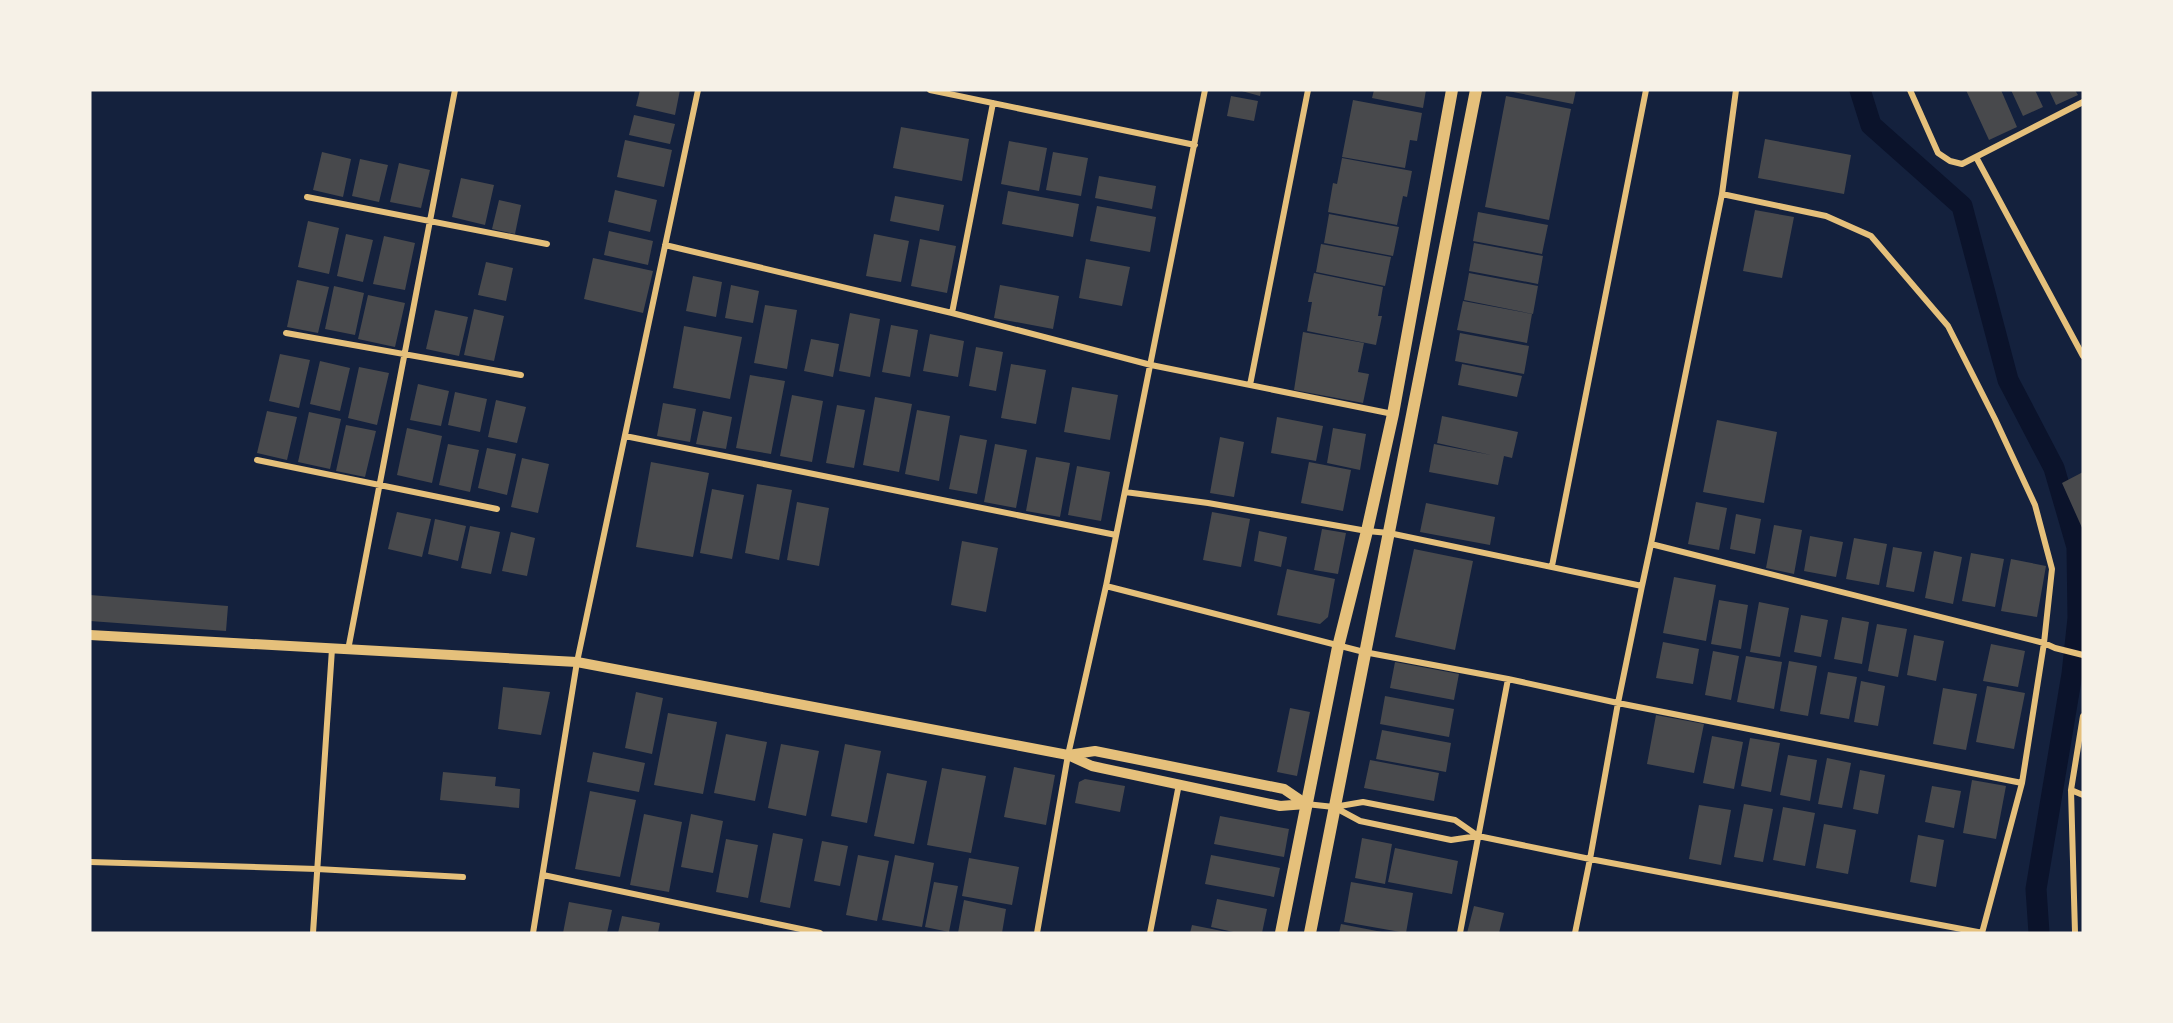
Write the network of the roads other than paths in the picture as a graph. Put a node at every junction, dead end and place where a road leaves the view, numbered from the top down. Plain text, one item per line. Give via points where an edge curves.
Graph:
1 (454, 90) edge
2 (698, 90) edge
3 (930, 90) edge
4 (1206, 90) edge
5 (1308, 90) edge
6 (1452, 90) edge
7 (1476, 90) edge
8 (1646, 90) edge
9 (1736, 90) edge
10 (1910, 90) edge
11 (2083, 102) edge
12 (993, 103) junction
13 (1195, 146) junction
14 (1976, 157) junction
15 (1722, 194) junction
16 (307, 197) dead end
17 (429, 221) junction
18 (547, 244) dead end
19 (665, 245) junction
20 (952, 313) junction
21 (286, 333) dead end
22 (404, 354) junction
23 (2083, 356) edge
24 (1151, 365) junction
25 (521, 375) dead end
26 (1250, 385) junction
27 (1393, 414) junction
28 (625, 436) junction
29 (257, 460) dead end
30 (380, 485) junction
31 (1125, 492) junction
32 (497, 509) dead end
33 (1367, 531) junction
34 (1389, 533) junction
35 (1116, 535) junction
36 (1651, 544) junction
37 (1552, 566) junction
38 (1106, 586) junction
39 (1642, 586) junction
40 (90, 635) edge
41 (2044, 643) junction
42 (1338, 647) junction
43 (332, 649) junction
44 (348, 650) junction
45 (1364, 652) junction
46 (2083, 655) edge
47 (577, 662) junction
48 (1508, 679) junction
49 (1618, 703) junction
50 (2083, 716) edge
51 (1068, 755) junction
52 (2022, 783) junction
53 (1179, 784) junction
54 (2071, 790) junction
55 (2083, 795) edge
56 (1306, 804) junction
57 (1334, 807) junction
58 (1478, 836) junction
59 (1590, 859) junction
60 (90, 862) edge
61 (318, 869) junction
62 (543, 874) junction
63 (464, 877) dead end
64 (313, 933) edge
65 (533, 933) edge
66 (820, 933) edge
67 (1037, 933) edge
68 (1150, 933) edge
69 (1281, 933) edge
70 (1310, 933) edge
71 (1460, 933) edge
72 (1575, 933) edge
73 (1982, 933) edge
74 (2075, 933) edge

1 - 17 street
2 - 19 street
3 - 12 street
4 - 13 street
5 - 26 street
6 - 27 main road
7 - 34 main road
8 - 37 street
9 - 15 street
10 - 14 street via 1938,153 1962,164
11 - 14 street
12 - 13 street
12 - 20 street
13 - 24 street
14 - 23 street
15 - 36 street
15 - 41 street via 1826,216 1871,236 1948,326 2035,505 2052,568
16 - 17 street
17 - 18 street
17 - 22 street
19 - 20 street
19 - 28 street
20 - 24 street
21 - 22 street
22 - 25 street
22 - 30 street
24 - 26 street
24 - 31 street
26 - 27 street
27 - 33 main road
28 - 35 street
28 - 47 street
29 - 30 street
30 - 32 street
30 - 44 street
31 - 33 street
31 - 35 street
33 - 34 street
33 - 42 main road
34 - 37 street
34 - 45 main road
35 - 38 street
36 - 39 street
36 - 41 street
37 - 39 street
38 - 42 street
38 - 51 street
39 - 49 street
40 - 43 street
41 - 46 street
41 - 52 street
42 - 45 street
42 - 56 main road
43 - 44 street
43 - 61 street
44 - 47 street
45 - 48 street
45 - 57 main road
47 - 51 street
47 - 62 street
48 - 49 street
48 - 58 street
49 - 52 street
49 - 59 street
50 - 54 street
51 - 53 street via 1092,766
51 - 56 street via 1095,751 1284,789
51 - 67 street
52 - 73 street
53 - 56 street via 1280,806
53 - 68 street
54 - 55 street
54 - 74 street
56 - 57 street
56 - 69 main road
57 - 58 street via 1360,821 1451,840
57 - 58 street via 1363,802 1455,820
57 - 70 main road
58 - 59 street
58 - 71 street
59 - 72 street
59 - 73 street
60 - 61 street
61 - 63 street
61 - 64 street
62 - 65 street
62 - 66 street

